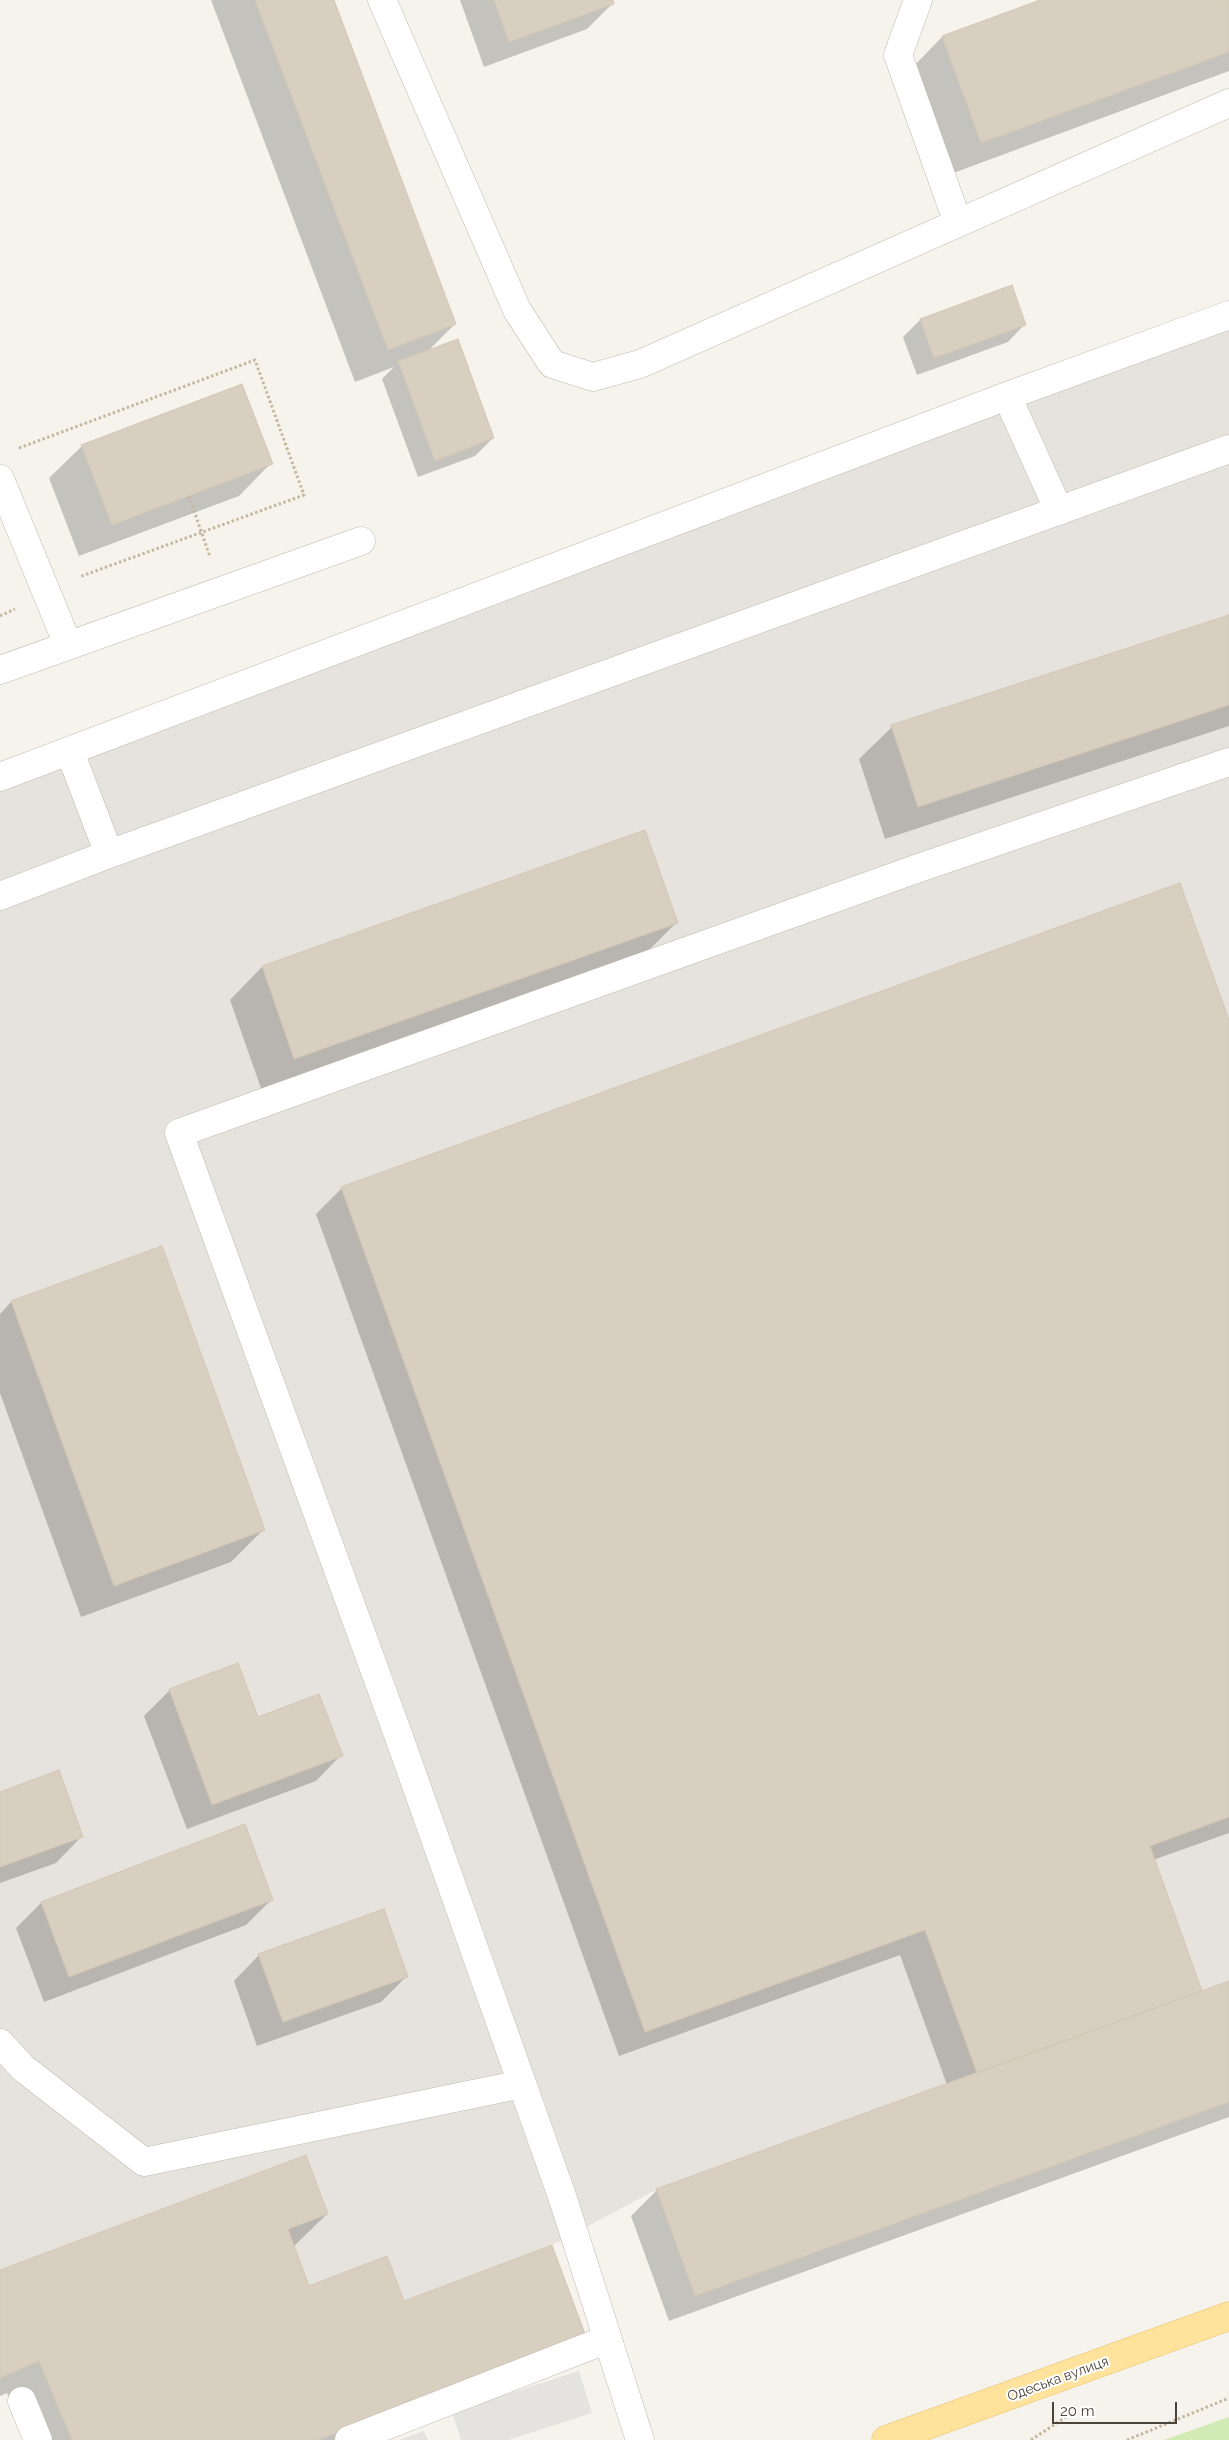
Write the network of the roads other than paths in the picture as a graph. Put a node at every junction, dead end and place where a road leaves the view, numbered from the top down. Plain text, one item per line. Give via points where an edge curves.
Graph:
1 (382, 0) edge
2 (918, 0) edge
3 (1229, 103) edge
4 (958, 223) junction
5 (1229, 316) edge
6 (1007, 396) junction
7 (1229, 449) edge
8 (0, 478) edge
9 (1059, 511) junction
10 (362, 541) dead end
11 (68, 646) junction
12 (0, 670) edge
13 (70, 752) junction
14 (1229, 762) edge
15 (0, 777) edge
16 (110, 854) junction
17 (0, 896) edge
18 (0, 2043) edge
19 (522, 2084) junction
20 (1229, 2316) edge
21 (608, 2339) junction
22 (22, 2401) dead end
23 (38, 2440) edge
24 (348, 2440) edge
25 (640, 2440) edge
26 (886, 2440) edge

1 - 4 lane via 517,310 552,364 593,377 640,364
2 - 4 lane via 898,55
3 - 4 lane
5 - 6 lane
6 - 9 lane
6 - 13 lane
7 - 9 lane
8 - 11 lane
9 - 16 lane
10 - 11 lane
11 - 12 lane
13 - 15 lane
13 - 16 lane
14 - 19 lane via 916,869 179,1133
16 - 17 lane
18 - 19 lane via 23,2068 144,2162
19 - 21 lane
20 - 26 main road, Одеська вулиця
21 - 24 lane
21 - 25 lane
22 - 23 lane

